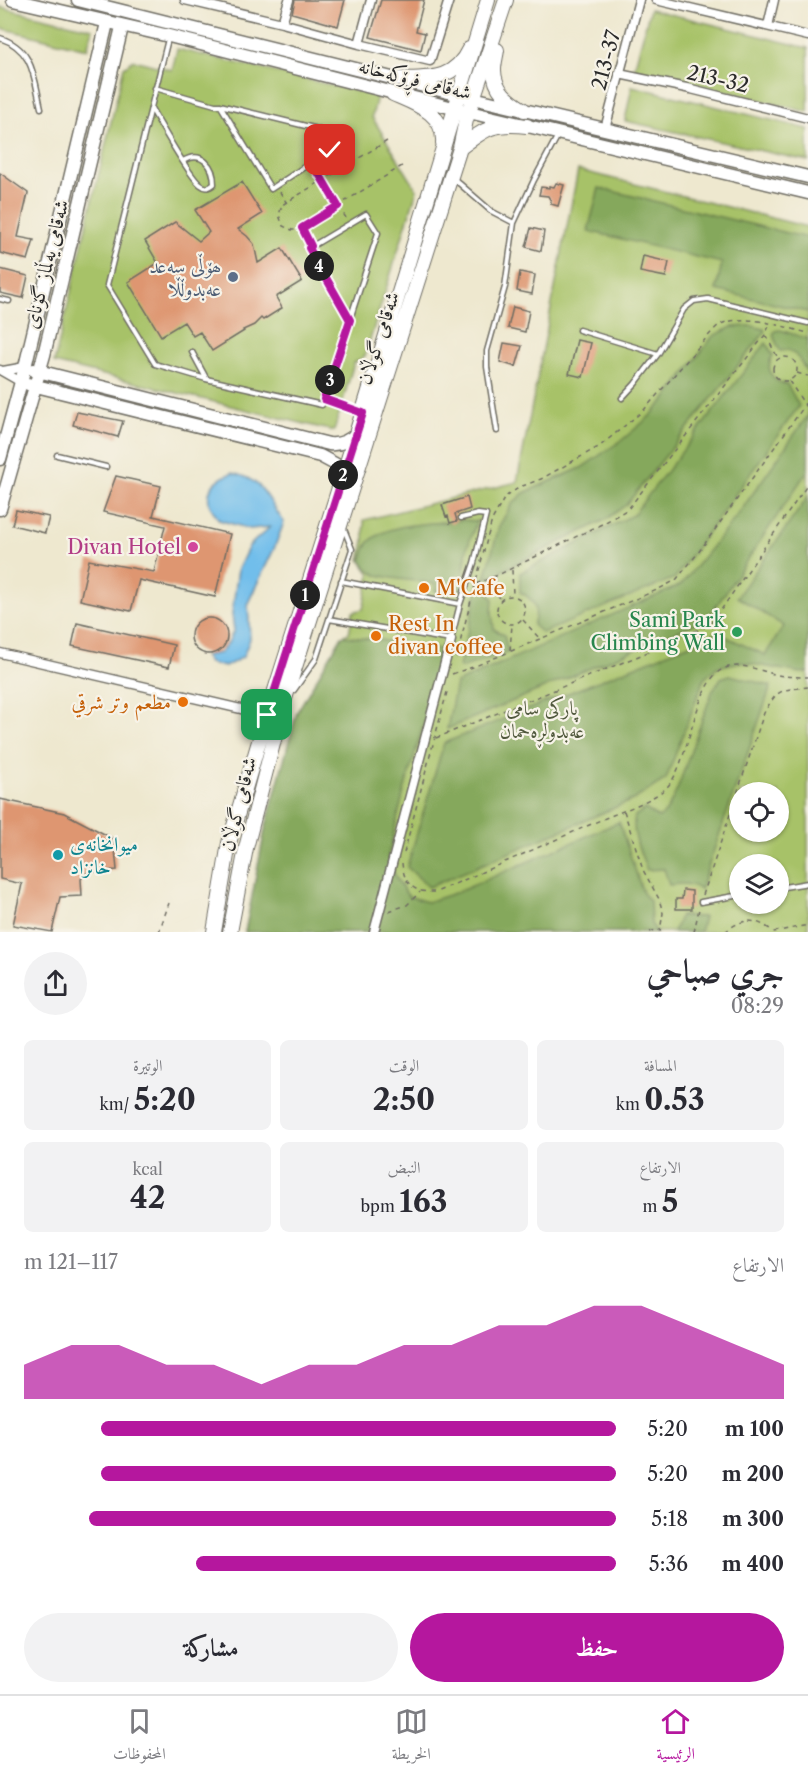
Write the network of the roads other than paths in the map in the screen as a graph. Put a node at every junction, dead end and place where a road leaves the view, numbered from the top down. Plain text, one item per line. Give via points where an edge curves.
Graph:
1 (13, 0) edge
2 (78, 0) edge
3 (186, 0) edge
4 (289, 0) edge
5 (371, 0) edge
6 (448, 0) edge
7 (488, 0) edge
8 (506, 0) edge
9 (639, 0) edge
10 (656, 0) edge
11 (774, 0) edge
12 (107, 23) junction
13 (172, 23) junction
14 (282, 23) junction
15 (480, 26) junction
16 (768, 26) junction
17 (122, 27) junction
18 (497, 28) junction
19 (169, 36) junction
20 (808, 36) edge
21 (0, 38) edge
22 (359, 44) junction
23 (619, 74) junction
24 (399, 79) junction
25 (155, 88) junction
26 (393, 94) junction
27 (467, 96) junction
28 (220, 105) junction
29 (41, 108) dead end
30 (151, 108) junction
31 (525, 110) junction
32 (462, 111) junction
33 (808, 118) edge
34 (527, 126) junction
35 (605, 129) junction
36 (556, 139) dead end
37 (460, 148) junction
38 (441, 157) junction
39 (183, 160) junction
40 (450, 176) junction
41 (808, 177) edge
42 (808, 193) edge
43 (514, 223) junction
44 (0, 299) edge
45 (9, 301) dead end
46 (350, 320) junction
47 (808, 323) edge
48 (579, 330) dead end
49 (192, 352) dead end
50 (658, 354) junction
51 (25, 367) junction
52 (2, 371) edge
53 (39, 371) junction
54 (206, 379) junction
55 (21, 382) junction
56 (35, 385) junction
57 (622, 398) dead end
58 (324, 399) junction
59 (363, 413) junction
60 (497, 430) dead end
61 (356, 434) junction
62 (323, 442) junction
63 (57, 455) dead end
64 (320, 456) junction
65 (0, 459) edge
66 (106, 467) dead end
67 (342, 476) junction
68 (0, 509) edge
69 (461, 518) dead end
70 (341, 522) junction
71 (341, 581) junction
72 (309, 603) junction
73 (459, 604) junction
74 (329, 619) junction
75 (451, 640) junction
76 (0, 653) edge
77 (283, 705) junction
78 (267, 715) junction
79 (808, 883) edge
80 (789, 886) edge
81 (729, 897) edge
82 (701, 902) road end
83 (214, 932) edge
84 (230, 932) edge
85 (374, 932) edge

1 - 12 street, شەقامی فڕۆکەخانە
2 - 13 street, شەقامی فڕۆکەخانە
3 - 14 street
4 - 14 street
5 - 22 street
6 - 22 street via 430,61
7 - 15 main road, شەقامی گوڵان
8 - 18 main road, شەقامی گوڵان
9 - 23 street, 213-37
10 - 16 street
11 - 16 street
12 - 17 street, شەقامی فڕۆکەخانە
12 - 51 street, شەقامی یەڵماز گۆنای
13 - 19 lane
13 - 24 street, شەقامی فڕۆکەخانە
14 - 22 street
15 - 24 main road via 465,57 448,74
15 - 27 main road, شەقامی گوڵان
16 - 20 street
17 - 19 street, شەقامی فڕۆکەخانە
17 - 53 street, شەقامی یەڵماز گۆنای
18 - 27 main road, شەقامی گوڵان
18 - 31 main road via 497,83 509,102
19 - 25 lane
19 - 26 street, شەقامی فڕۆکەخانە
21 - 29 lane via 11,41 27,56
23 - 33 street, 213-32
23 - 35 street, 213-37
24 - 27 street, شەقامی فڕۆکەخانە
25 - 28 lane
25 - 30 lane
26 - 32 street, شەقامی فڕۆکەخانە
26 - 38 main road via 435,116 443,138
27 - 31 street, شەقامی فڕۆکەخانە
27 - 32 main road, شەقامی گوڵان
28 - 28 lane via 271,189 330,150 318,129
30 - 39 lane
30 - 54 lane via 107,285 155,364
31 - 35 street, شەقامی فڕۆکەخانە
32 - 34 street, شەقامی فڕۆکەخانە
32 - 37 main road, شەقامی گوڵان
32 - 38 main road, شەقامی گوڵان
34 - 37 main road via 490,128
34 - 42 street, شەقامی فڕۆکەخانە
35 - 41 street, شەقامی فڕۆکەخانە
36 - 43 lane
37 - 40 main road, شەقامی گوڵان
38 - 59 main road, شەقامی گوڵان
39 - 39 lane via 203,187 214,184 214,174 206,162 191,156
40 - 43 lane via 491,211
40 - 70 main road, شەقامی گوڵان
43 - 60 lane via 505,287 487,351 486,367
44 - 45 lane
46 - 46 lane via 378,233 366,214 309,248
46 - 58 lane
47 - 50 lane via 708,299 698,300 684,309
48 - 50 lane
49 - 54 lane
50 - 57 lane
51 - 52 street
51 - 53 street
51 - 55 street, شەقامی یەڵماز گۆنای
52 - 55 street
53 - 56 street, شەقامی یەڵماز گۆنای
53 - 62 street
54 - 58 lane via 322,405
55 - 56 street
55 - 65 street, شەقامی یەڵماز گۆنای
56 - 64 street
56 - 68 street, شەقامی یەڵماز گۆنای
58 - 59 lane
59 - 61 main road, شەقامی گوڵان
61 - 62 street via 341,443
61 - 67 main road, شەقامی گوڵان
62 - 64 street via 328,451
63 - 66 lane
64 - 67 street via 336,466
67 - 72 main road, شەقامی گوڵان
69 - 73 lane via 486,515
70 - 71 lane via 352,549
70 - 72 main road, شەقامی گوڵان
71 - 73 lane
71 - 74 lane
72 - 77 main road, شەقامی گوڵان
72 - 78 main road, شەقامی گوڵان
73 - 75 lane
74 - 75 lane
74 - 77 lane via 316,659
75 - 85 street
76 - 78 street
77 - 84 main road, شەقامی گوڵان via 246,848
78 - 83 main road, شەقامی گوڵان via 229,843
79 - 80 lane
81 - 82 lane

